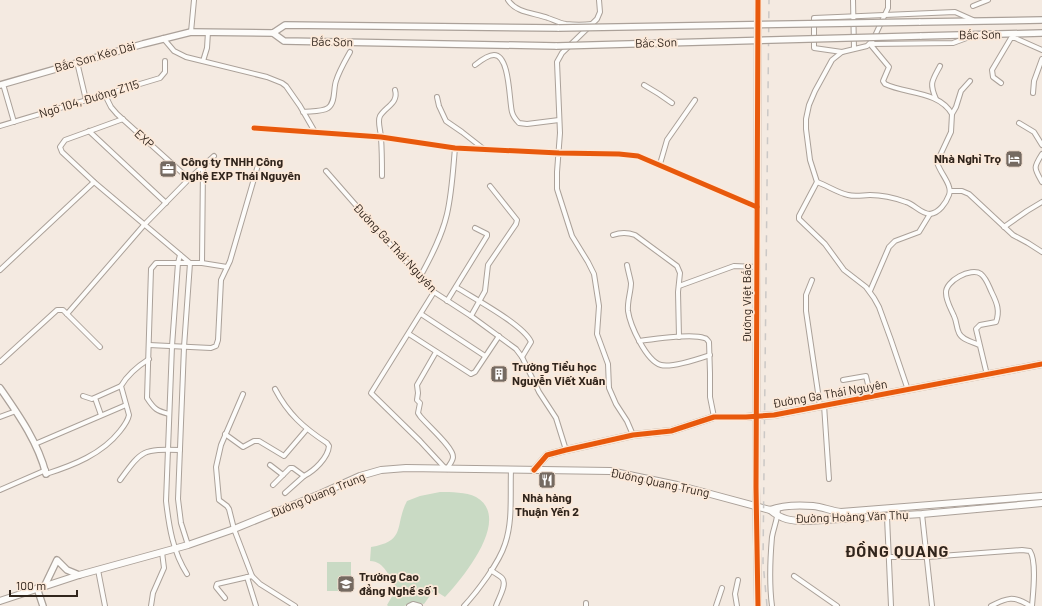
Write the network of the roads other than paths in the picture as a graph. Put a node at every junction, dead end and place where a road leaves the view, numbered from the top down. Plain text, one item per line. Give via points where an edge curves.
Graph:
1 (194, 0) edge
2 (508, 0) edge
3 (599, 0) edge
4 (758, 0) edge
5 (853, 0) edge
6 (888, 0) edge
7 (988, 0) edge
8 (973, 6) dead end
9 (853, 16) junction
10 (884, 16) junction
11 (1042, 20) edge
12 (976, 21) junction
13 (592, 24) junction
14 (191, 32) junction
15 (208, 32) junction
16 (273, 33) junction
17 (1042, 33) edge
18 (975, 35) junction
19 (163, 38) junction
20 (870, 44) junction
21 (854, 48) junction
22 (1042, 50) edge
23 (350, 52) dead end
24 (842, 52) junction
25 (1042, 59) edge
26 (165, 61) dead end
27 (203, 61) junction
28 (77, 62) junction
29 (475, 65) dead end
30 (940, 66) dead end
31 (970, 81) dead end
32 (1001, 83) dead end
33 (2, 85) edge
34 (644, 85) dead end
35 (395, 90) dead end
36 (1033, 93) dead end
37 (105, 95) junction
38 (437, 96) dead end
39 (936, 99) junction
40 (86, 100) junction
41 (695, 100) dead end
42 (672, 103) dead end
43 (303, 112) junction
44 (952, 114) junction
45 (123, 119) junction
46 (559, 120) junction
47 (14, 122) junction
48 (1019, 123) dead end
49 (0, 126) edge
50 (254, 128) dead end
51 (89, 131) junction
52 (315, 132) junction
53 (381, 137) junction
54 (1042, 145) edge
55 (455, 148) junction
56 (485, 150) junction
57 (558, 153) junction
58 (1042, 154) edge
59 (214, 156) dead end
60 (660, 164) junction
61 (258, 165) dead end
62 (203, 166) junction
63 (326, 170) dead end
64 (382, 176) dead end
65 (189, 180) junction
66 (94, 182) junction
67 (817, 182) junction
68 (1042, 182) edge
69 (490, 186) dead end
70 (950, 191) junction
71 (1042, 202) edge
72 (166, 203) junction
73 (757, 207) junction
74 (930, 214) junction
75 (144, 225) junction
76 (1004, 227) junction
77 (475, 228) dead end
78 (613, 235) dead end
79 (1042, 252) edge
80 (180, 255) junction
81 (178, 263) junction
82 (190, 263) junction
83 (202, 263) junction
84 (627, 265) dead end
85 (226, 267) junction
86 (757, 267) junction
87 (0, 270) edge
88 (420, 277) junction
89 (812, 280) dead end
90 (679, 286) junction
91 (456, 287) junction
92 (870, 291) junction
93 (434, 292) junction
94 (447, 301) junction
95 (480, 302) junction
96 (67, 314) junction
97 (421, 314) junction
98 (471, 316) junction
99 (408, 334) junction
100 (498, 336) junction
101 (679, 337) junction
102 (639, 341) junction
103 (150, 345) junction
104 (980, 345) junction
105 (172, 346) junction
106 (100, 347) dead end
107 (184, 347) junction
108 (436, 352) junction
109 (710, 355) junction
110 (485, 356) junction
111 (522, 357) junction
112 (149, 359) junction
113 (0, 362) edge
114 (1042, 364) edge
115 (988, 375) junction
116 (843, 380) dead end
117 (121, 386) junction
118 (0, 388) edge
119 (275, 389) dead end
120 (908, 390) junction
121 (243, 394) dead end
122 (83, 396) dead end
123 (871, 397) junction
124 (95, 398) junction
125 (126, 405) junction
126 (822, 406) junction
127 (16, 411) junction
128 (169, 414) junction
129 (101, 415) junction
130 (756, 416) junction
131 (0, 417) edge
132 (714, 417) junction
133 (307, 429) junction
134 (225, 434) junction
135 (632, 435) junction
136 (35, 444) junction
137 (168, 450) junction
138 (180, 450) junction
139 (566, 450) junction
140 (270, 465) dead end
141 (446, 468) junction
142 (511, 470) junction
143 (534, 470) junction
144 (46, 472) junction
145 (283, 475) junction
146 (304, 476) junction
147 (829, 479) dead end
148 (120, 480) dead end
149 (273, 484) dead end
150 (0, 490) edge
151 (285, 493) dead end
152 (1042, 496) edge
153 (983, 501) junction
154 (1042, 503) edge
155 (756, 506) junction
156 (778, 507) junction
157 (767, 509) junction
158 (984, 509) junction
159 (922, 514) junction
160 (778, 517) junction
161 (887, 517) junction
162 (234, 529) junction
163 (188, 545) junction
164 (176, 549) junction
165 (162, 552) junction
166 (889, 557) junction
167 (926, 557) junction
168 (98, 570) junction
169 (491, 570) junction
170 (187, 574) dead end
171 (79, 575) junction
172 (249, 576) junction
173 (794, 576) dead end
174 (738, 580) dead end
175 (44, 586) junction
176 (37, 588) junction
177 (722, 588) dead end
178 (225, 598) dead end
179 (3, 602) edge
180 (43, 606) edge
181 (105, 606) edge
182 (151, 606) edge
183 (256, 606) edge
184 (294, 606) edge
185 (409, 606) edge
186 (420, 606) edge
187 (464, 606) edge
188 (496, 606) edge
189 (716, 606) edge
190 (737, 606) edge
191 (758, 606) edge
192 (772, 606) edge
193 (837, 606) edge
194 (890, 606) edge
195 (932, 606) edge
196 (991, 606) edge
197 (1031, 606) edge

1 - 14 street
2 - 13 street via 516,8 558,22
3 - 13 street via 600,12
4 - 73 main road, Đường Việt Bắc
5 - 9 street
6 - 10 street
7 - 8 street
9 - 10 street
9 - 21 street
9 - 24 street via 814,18 814,48
10 - 12 street via 954,12
10 - 20 street
11 - 12 main road, Bắc Sơn
12 - 16 main road, Bắc Sơn, bridge via 559,28 285,25
13 - 46 street via 558,59
14 - 15 main road, Bắc Sơn
14 - 19 main road, Bắc Sơn Kéo Dài
15 - 16 main road, Bắc Sơn
15 - 27 street
16 - 18 main road, Bắc Sơn, bridge via 284,41 557,46
17 - 18 main road, Bắc Sơn
18 - 20 street via 953,43
19 - 27 street via 178,53
19 - 28 main road, Bắc Sơn Kéo Dài
20 - 21 street
20 - 39 street via 889,67 883,81 885,84
21 - 24 street
22 - 32 street via 1012,38 992,70 992,77
23 - 43 street via 336,81 331,105 327,109
24 - 67 street via 828,65 807,110 806,129 810,160
25 - 36 street via 1034,81
26 - 37 street, Ngõ 104, Đường Z115 via 165,72 160,78
27 - 43 street via 282,83
28 - 33 main road, Bắc Sơn Kéo Dài
28 - 40 street
29 - 46 street via 492,55 500,57 505,65 512,113 519,123
30 - 39 street via 931,88
31 - 44 street via 961,91
33 - 47 street
34 - 42 street
35 - 53 street via 396,98 379,120
37 - 40 street, Ngõ 104, Đường Z115
37 - 45 street, EXP via 111,108
38 - 56 street via 446,120
39 - 44 street via 945,104
40 - 47 street, Ngõ 104, Đường Z115
41 - 60 street via 667,140
43 - 52 street
44 - 70 street via 952,132 937,162
45 - 51 street
45 - 65 street, EXP
46 - 57 street
47 - 49 street, Ngõ 104, Đường Z115
48 - 54 street via 1034,132
50 - 52 street
51 - 66 street via 65,140 60,147 62,152
51 - 72 street
52 - 53 street
53 - 55 street
53 - 64 street
55 - 56 street
55 - 88 street via 447,215 439,239
56 - 57 street
57 - 60 street via 630,154
57 - 135 street via 557,190 569,229 594,274 599,306 597,334 608,364 609,388 628,421
58 - 68 street via 1035,167
59 - 62 street
60 - 73 street
61 - 85 street
62 - 65 street
62 - 83 street
63 - 88 street, Đường Ga Thái Nguyên
65 - 72 street
66 - 75 street
66 - 87 street
67 - 74 street via 847,195 870,195 901,200
67 - 92 street via 799,219 825,244 844,270
69 - 95 street via 517,220 488,265 486,287
70 - 74 street via 943,206
70 - 76 street via 969,194
71 - 76 street
72 - 75 street
73 - 86 main road, Đường Việt Bắc
74 - 92 street via 919,232 889,247
75 - 80 street
75 - 96 street
76 - 79 street via 1016,238
77 - 91 street via 487,236
78 - 90 street via 627,232 635,235 674,263 680,273
80 - 81 street
80 - 82 street
81 - 82 street
81 - 103 street via 156,263 151,269
81 - 105 street
82 - 83 street
82 - 107 street
83 - 85 street
84 - 102 street via 631,283 628,311
85 - 107 street via 221,280 216,346
86 - 90 street via 734,266
86 - 130 main road, Đường Việt Bắc
88 - 93 street, Đường Ga Thái Nguyên
89 - 126 street via 806,295 806,311
90 - 101 street
91 - 94 street
91 - 95 street
92 - 120 street via 880,307
93 - 94 street, Đường Ga Thái Nguyên
93 - 97 street
94 - 98 street, Đường Ga Thái Nguyên
95 - 98 street
95 - 111 street via 508,320 531,340
96 - 106 street
96 - 113 street via 63,310 57,310
97 - 99 street
97 - 110 street
98 - 100 street, Đường Ga Thái Nguyên
99 - 108 street
99 - 141 street via 371,393
100 - 110 street
100 - 111 street, Đường Ga Thái Nguyên via 516,349
101 - 102 street
101 - 109 street via 705,338 709,342
102 - 109 street via 650,357 661,365 687,362
103 - 105 street
103 - 112 street
104 - 104 street via 976,329 980,325 996,322 998,306 982,275 968,272 953,281 945,294 957,321 959,333 966,340
104 - 115 street
105 - 107 street
105 - 128 street
107 - 138 street
108 - 110 street via 471,374
108 - 141 street via 417,385 417,400 420,403 420,416 453,455
109 - 132 street via 710,398
111 - 139 street, Đường Ga Thái Nguyên via 539,392 556,418
112 - 117 street via 136,368
112 - 128 street via 147,398 152,407
114 - 115 main road, Đường Ga Thái Nguyên
115 - 120 main road, Đường Ga Thái Nguyên
116 - 123 street via 866,376
117 - 124 street
117 - 125 street
118 - 127 main road
119 - 133 street via 287,410
120 - 123 main road, Đường Ga Thái Nguyên
121 - 134 street
122 - 124 street via 88,399
123 - 126 main road, Đường Ga Thái Nguyên
124 - 129 street
125 - 129 street
125 - 144 street via 128,420 107,445 74,464
126 - 130 main road, Đường Ga Thái Nguyên
126 - 147 street
127 - 131 street
127 - 136 main road
128 - 137 street
129 - 136 street
130 - 132 main road, Đường Ga Thái Nguyên
130 - 155 main road, Đường Việt Bắc
132 - 135 main road, Đường Ga Thái Nguyên via 671,431
133 - 134 street via 284,456 259,441 243,447
133 - 146 street via 329,446 323,460
134 - 162 street via 216,467 219,500 229,509
135 - 139 main road, Đường Ga Thái Nguyên
136 - 144 main road
137 - 138 street
137 - 148 street via 141,454
137 - 164 street via 166,501 168,525
138 - 163 street via 178,499 181,523
139 - 143 main road, Đường Ga Thái Nguyên via 547,455
140 - 145 street
141 - 142 main road, Đường Quang Trung
141 - 162 main road, Đường Quang Trung via 381,470 360,476
142 - 143 main road, Đường Quang Trung
142 - 169 street via 510,524 503,551
143 - 155 main road, Đường Quang Trung via 600,470 620,473
144 - 150 street
145 - 146 street via 293,468
145 - 149 street
146 - 151 street
152 - 153 main road, Đường Hoàng Văn Thụ
153 - 156 main road, Đường Hoàng Văn Thụ via 841,512 813,506
153 - 158 main road
154 - 158 main road, Đường Hoàng Văn Thụ
155 - 157 main road, Đường Quang Trung
155 - 191 main road, Đường Việt Bắc
156 - 157 main road, Đường Hoàng Văn Thụ
156 - 160 street
157 - 160 main road, Đường Hoàng Văn Thụ
158 - 159 main road, Đường Hoàng Văn Thụ
159 - 161 main road, Đường Hoàng Văn Thụ
159 - 167 street
160 - 161 main road, Đường Hoàng Văn Thụ via 795,521
160 - 192 street via 772,539
161 - 166 street
162 - 163 main road, Đường Quang Trung
162 - 172 street
163 - 164 main road, Đường Quang Trung
164 - 165 main road, Đường Quang Trung
164 - 170 street via 178,560
165 - 168 main road, Đường Quang Trung
165 - 182 street via 164,568 153,593
166 - 167 street
166 - 194 street
167 - 195 street
167 - 197 street via 1030,551 1034,563
168 - 171 main road, Đường Quang Trung
168 - 181 street
169 - 187 street
169 - 188 street via 504,582
171 - 175 main road, Đường Quang Trung
171 - 175 main road via 67,570 57,560
172 - 178 street via 217,584 217,589
172 - 183 street
172 - 184 street
173 - 193 street
174 - 190 street via 735,594
175 - 176 main road, Đường Quang Trung
176 - 179 main road, Đường Quang Trung
176 - 180 main road
177 - 189 street
185 - 186 street
196 - 197 street via 1008,598

